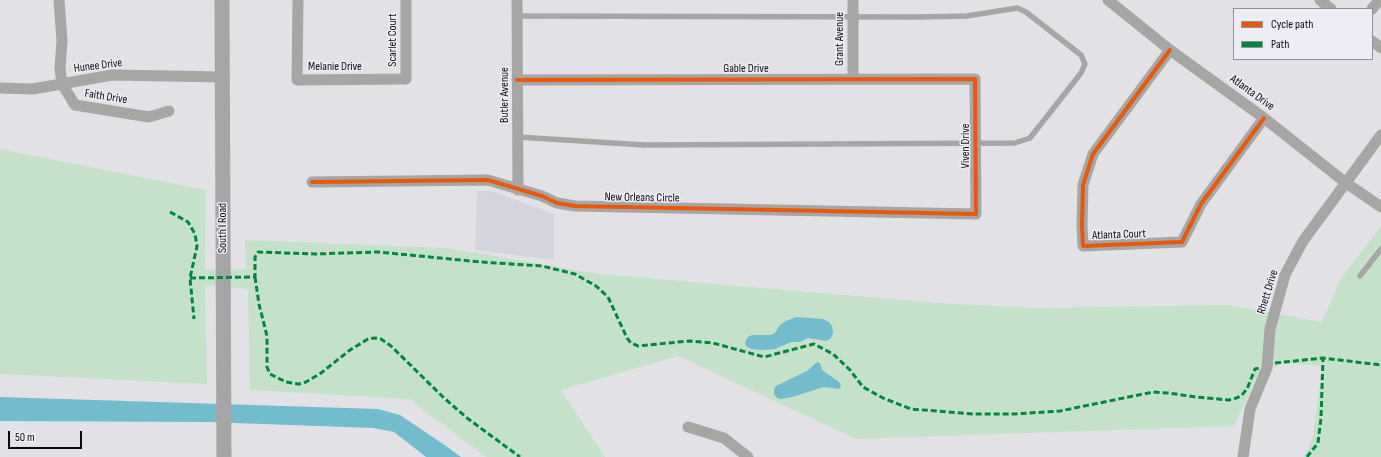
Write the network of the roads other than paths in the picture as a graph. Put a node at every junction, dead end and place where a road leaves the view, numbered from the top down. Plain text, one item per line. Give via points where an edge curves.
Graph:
1 (59, 0) edge
2 (222, 0) edge
3 (298, 0) edge
4 (406, 0) edge
5 (517, 0) edge
6 (853, 0) edge
7 (1108, 0) edge
8 (1320, 0) edge
9 (1379, 0) edge
10 (1330, 8) edge
11 (1373, 8) edge
12 (517, 16) junction
13 (853, 16) junction
14 (1373, 42) edge
15 (1381, 48) edge
16 (1170, 50) junction
17 (223, 77) junction
18 (406, 79) joint
19 (853, 79) junction
20 (976, 79) joint
21 (518, 80) junction
22 (62, 84) junction
23 (0, 88) edge
24 (170, 111) dead end
25 (1264, 118) junction
26 (1381, 135) edge
27 (518, 137) junction
28 (976, 143) junction
29 (312, 182) dead end
30 (1346, 183) junction
31 (518, 190) junction
32 (1381, 207) edge
33 (976, 214) joint
34 (1381, 249) edge
35 (1360, 276) dead end
36 (688, 427) dead end
37 (224, 457) edge
38 (748, 457) edge
39 (1243, 457) edge

1 - 22 street, Faith Drive
2 - 17 main road, South I Road
3 - 18 street, Melanie Drive via 297,80
4 - 18 street, Scarlet Court
5 - 12 street, Butler Avenue
6 - 13 street, Grant Avenue
7 - 16 street, Atlanta Drive
8 - 10 street
9 - 11 street
12 - 13 lane
12 - 21 street, Butler Avenue
13 - 19 street, Grant Avenue
13 - 28 lane via 967,16 1017,8 1026,12 1081,55 1085,64 1081,73 1030,138 1015,143
14 - 15 street
16 - 25 street, Atlanta Drive
16 - 25 street, Atlanta Court via 1093,154 1083,185 1083,246 1182,242 1201,204
17 - 22 street, Hunee Drive via 112,75
17 - 37 main road, South I Road
19 - 20 street, Gable Drive
19 - 21 street, Gable Drive
20 - 28 street, Viven Drive
21 - 27 street, Butler Avenue
22 - 23 street, Hunee Drive via 33,88
22 - 24 street, Faith Drive via 75,105 148,117
25 - 30 street, Atlanta Drive
26 - 30 street, Rhett Drive
27 - 28 lane via 644,145
27 - 31 street, Butler Avenue
28 - 33 street, Viven Drive
29 - 31 street, New Orleans Circle via 488,180
30 - 32 street, Atlanta Drive
30 - 39 street, Rhett Drive via 1303,241 1285,275 1270,329 1267,368 1250,409
31 - 33 street, New Orleans Circle via 575,206
34 - 35 lane
36 - 38 street via 724,438

